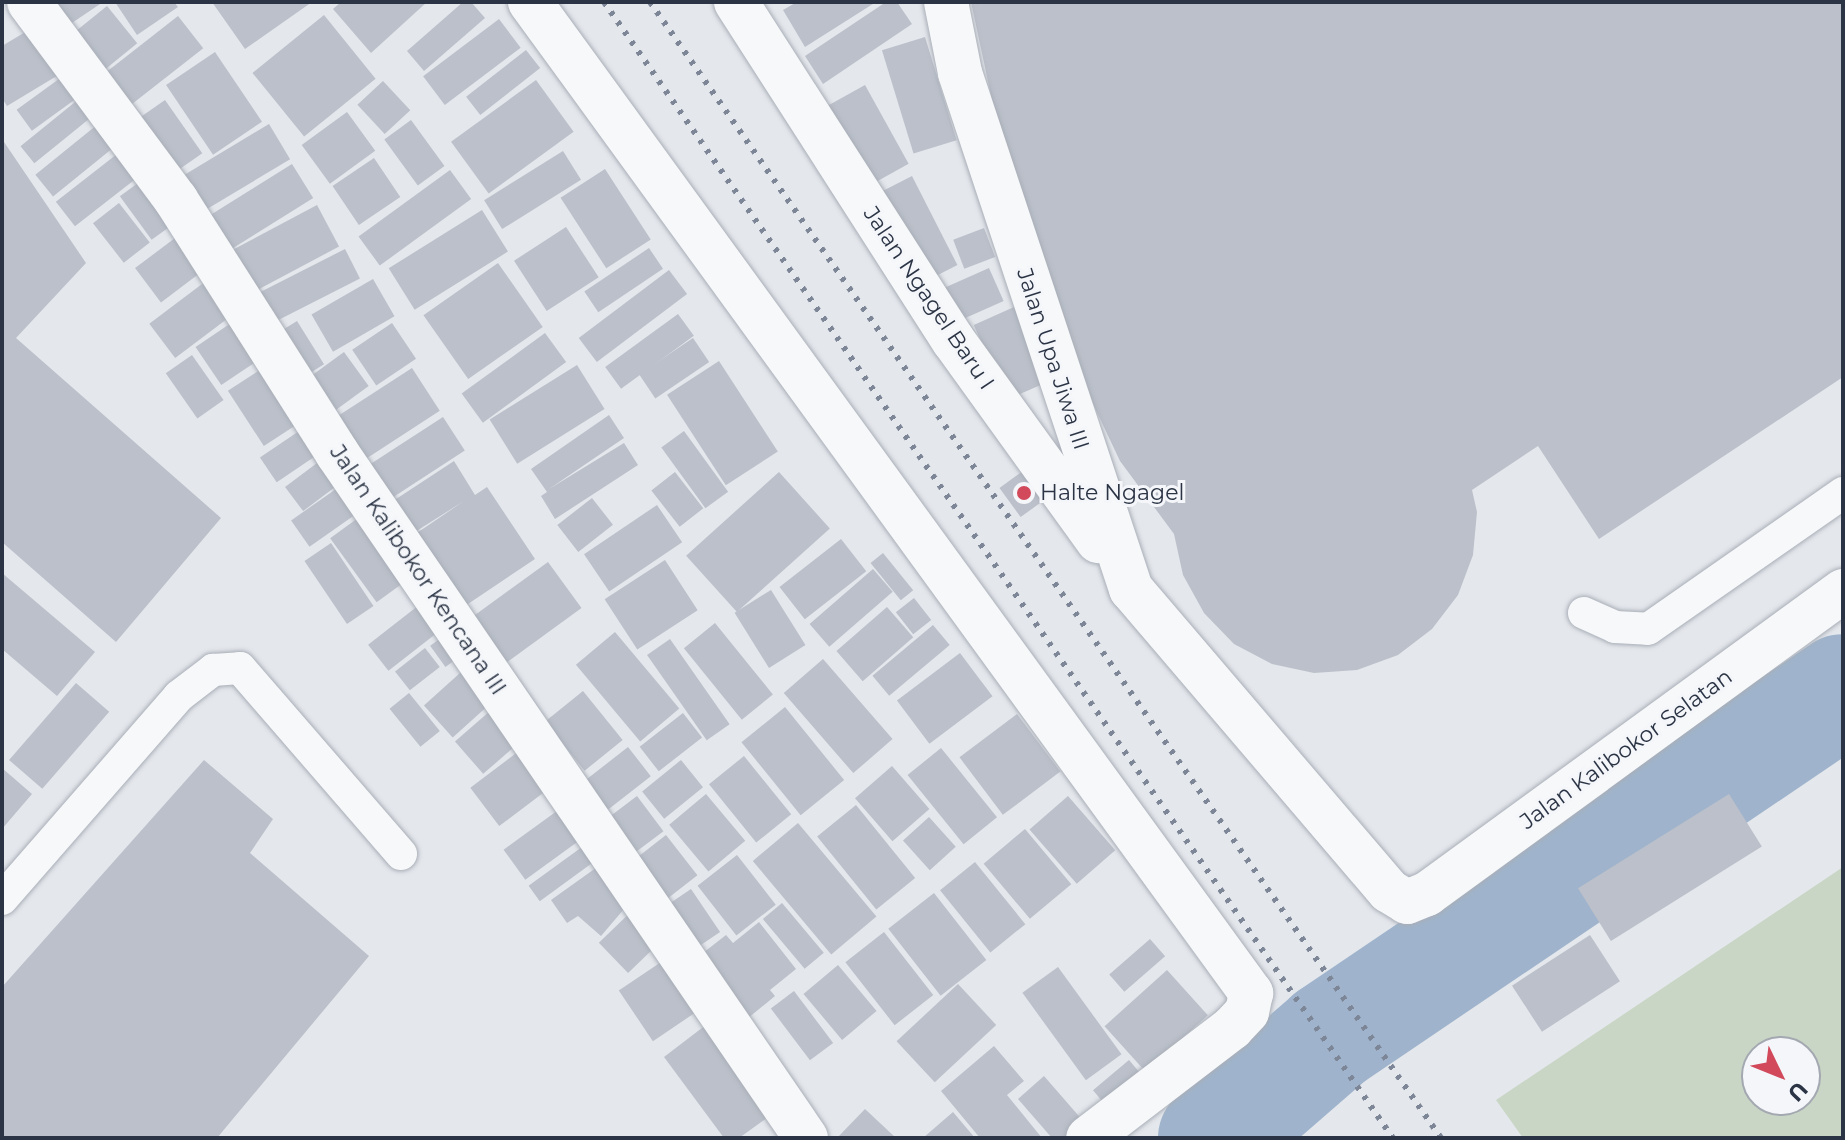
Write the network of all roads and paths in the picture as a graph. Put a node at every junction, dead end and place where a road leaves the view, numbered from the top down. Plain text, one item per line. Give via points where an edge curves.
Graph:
1 (29, 2) edge
2 (530, 2) edge
3 (736, 2) edge
4 (946, 2) edge
5 (1843, 493) edge
6 (1131, 589) junction
7 (1843, 591) edge
8 (1584, 613) dead end
9 (401, 854) dead end
10 (2, 899) edge
11 (1407, 902) joint
12 (806, 1138) edge
13 (1088, 1138) edge

1 - 12 street, Jalan Kalibokor Kencana III via 176,200 337,453
2 - 13 street via 1251,993 1247,1012 1232,1028
3 - 6 street, Jalan Ngagel Baru I via 953,340
4 - 6 street, Jalan Upa Jiwa III via 960,73
5 - 8 lane via 1648,629 1615,627
6 - 11 street, Jalan Upa Jiwa III via 1389,891
7 - 11 street, Jalan Kalibokor Selatan via 1427,894
9 - 10 lane via 240,668 213,670 179,696

